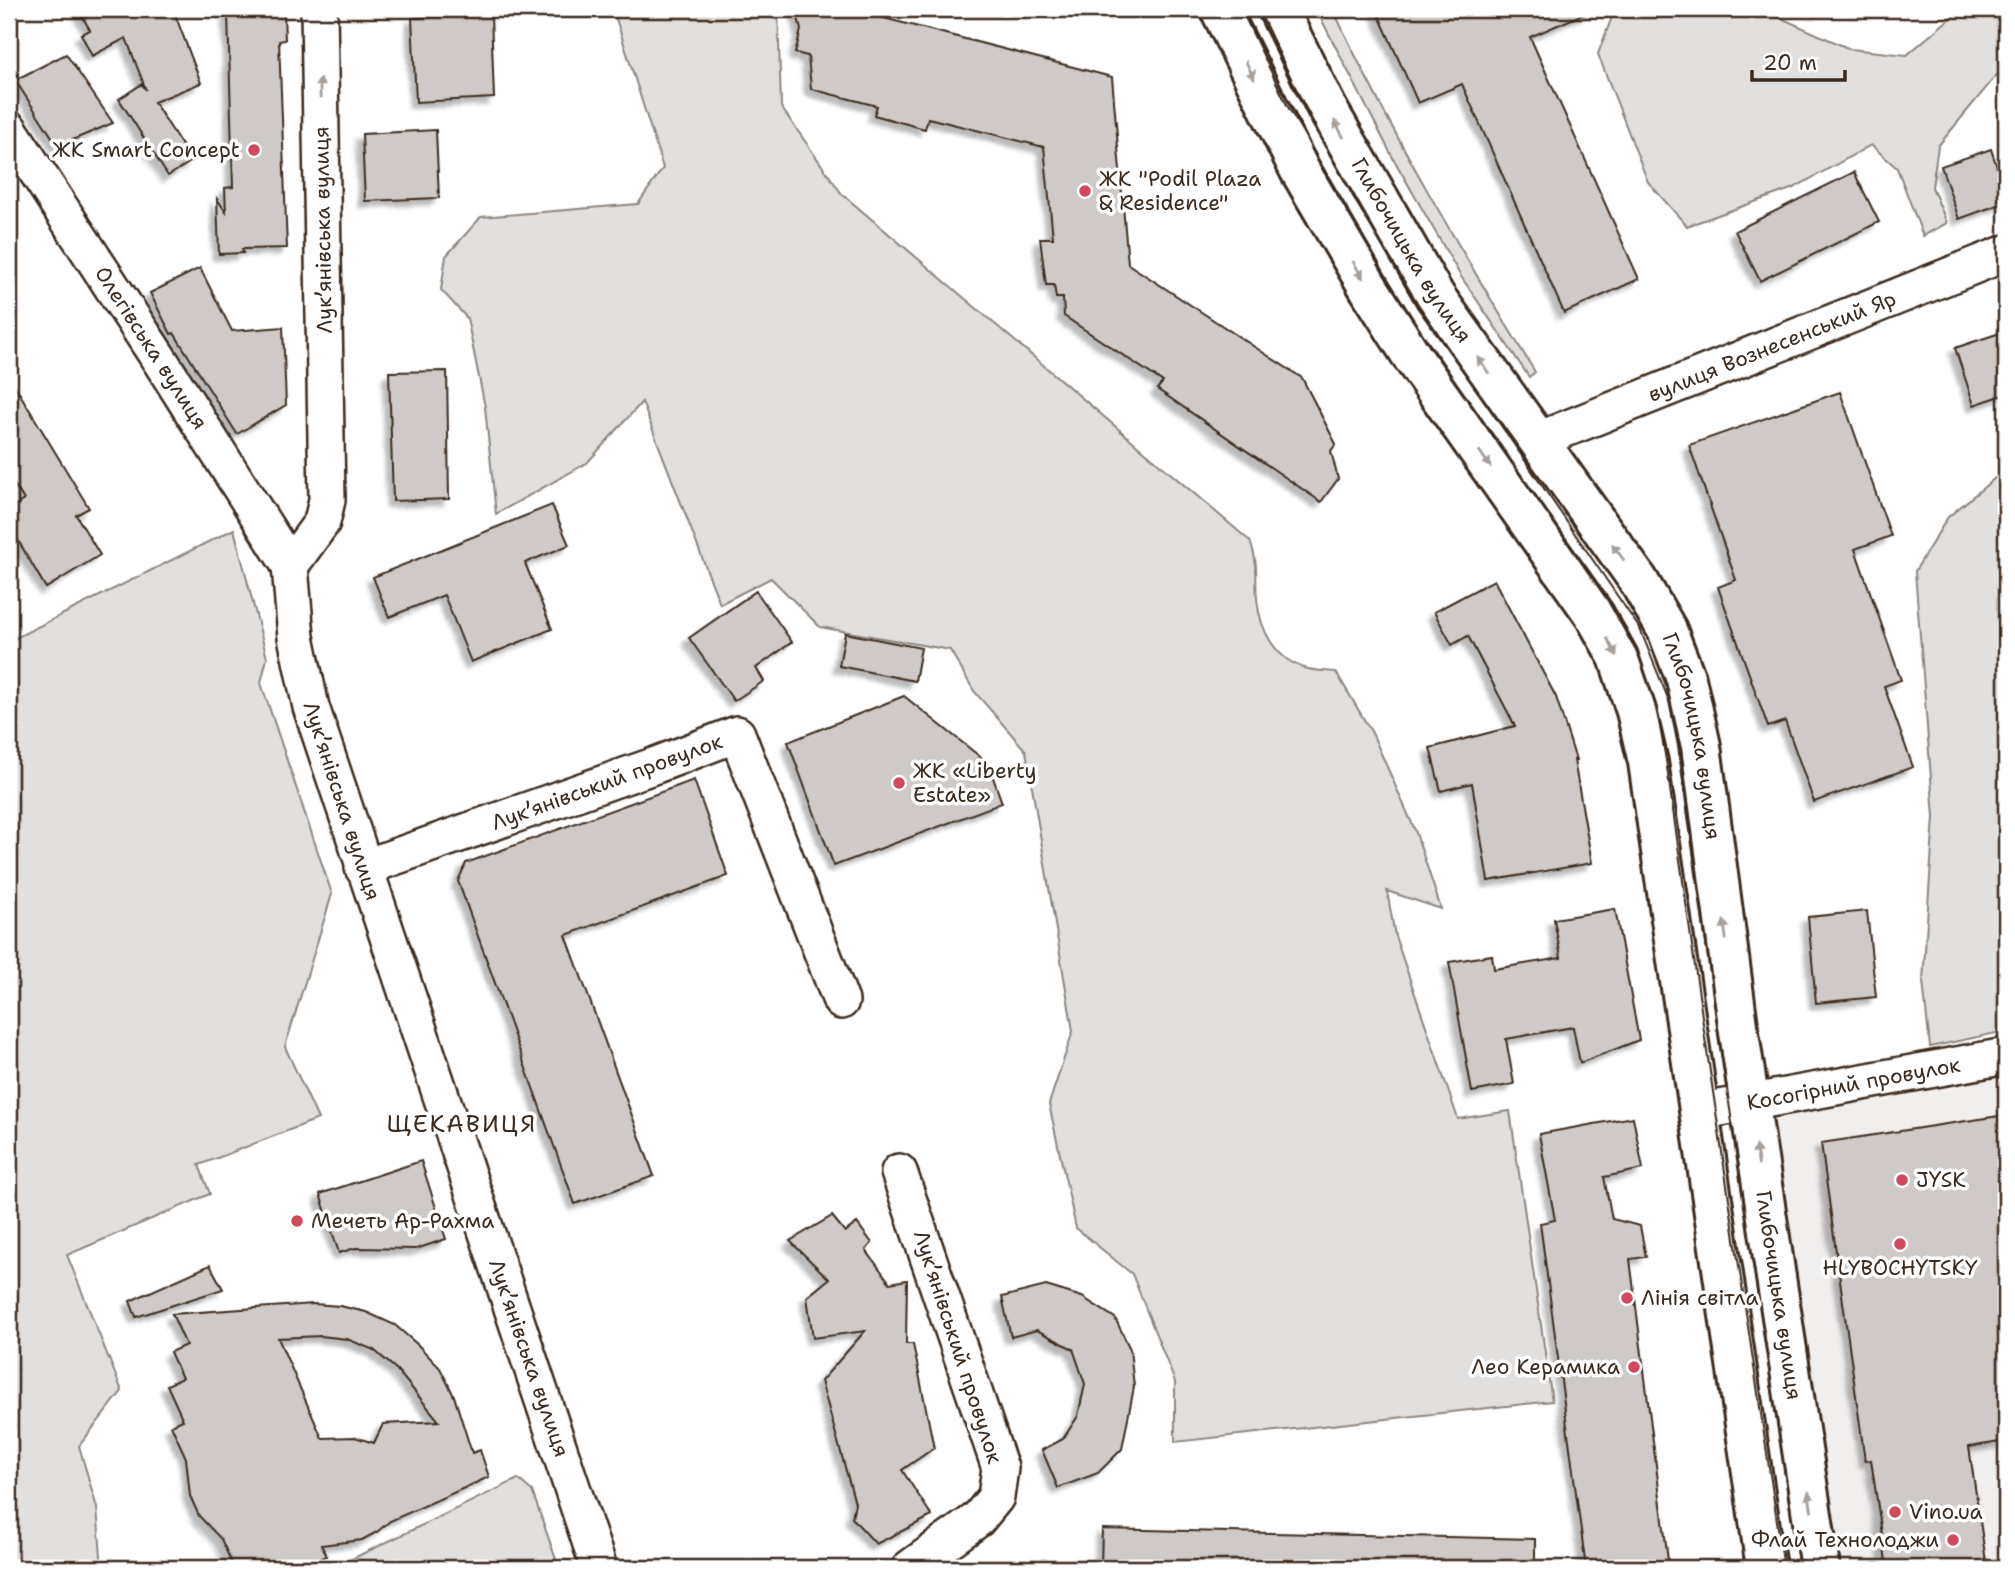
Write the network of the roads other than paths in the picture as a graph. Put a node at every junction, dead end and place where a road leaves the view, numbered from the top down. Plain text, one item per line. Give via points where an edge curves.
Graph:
1 (319, 9) edge
2 (1220, 9) edge
3 (1278, 9) edge
4 (9, 129) edge
5 (2006, 253) edge
6 (1538, 440) junction
7 (290, 566) junction
8 (363, 868) junction
9 (841, 1002) dead end
10 (2006, 1056) edge
11 (1749, 1104) junction
12 (1698, 1112) junction
13 (899, 1172) dead end
14 (599, 1568) edge
15 (910, 1568) edge
16 (1766, 1568) edge
17 (1820, 1568) edge

7 -> 1 street, Лукʼянівська вулиця via 322,522 327,499
2 -> 12 main road via 1299,169 1370,290 1595,616 1618,657 1648,762
6 -> 3 main road, Глибочицька вулиця via 1434,296 1334,120
4 - 7 street, Олегівська вулиця
5 - 6 street, вулиця Вознесенський Яр
11 -> 6 main road, Глибочицька вулиця via 1701,746 1686,679 1667,630 1638,580
7 - 8 street, Лукʼянівська вулиця via 296,637 311,707
8 - 9 street, Лукʼянівський провулок via 737,733
8 - 14 street, Лукʼянівська вулиця
10 - 11 street, Косогірний провулок
11 - 12 street, Косогірний провулок
17 -> 11 main road, Глибочицька вулиця
12 - 16 main road
13 - 15 street, Лукʼянівський провулок via 1000,1468 996,1497 978,1519

